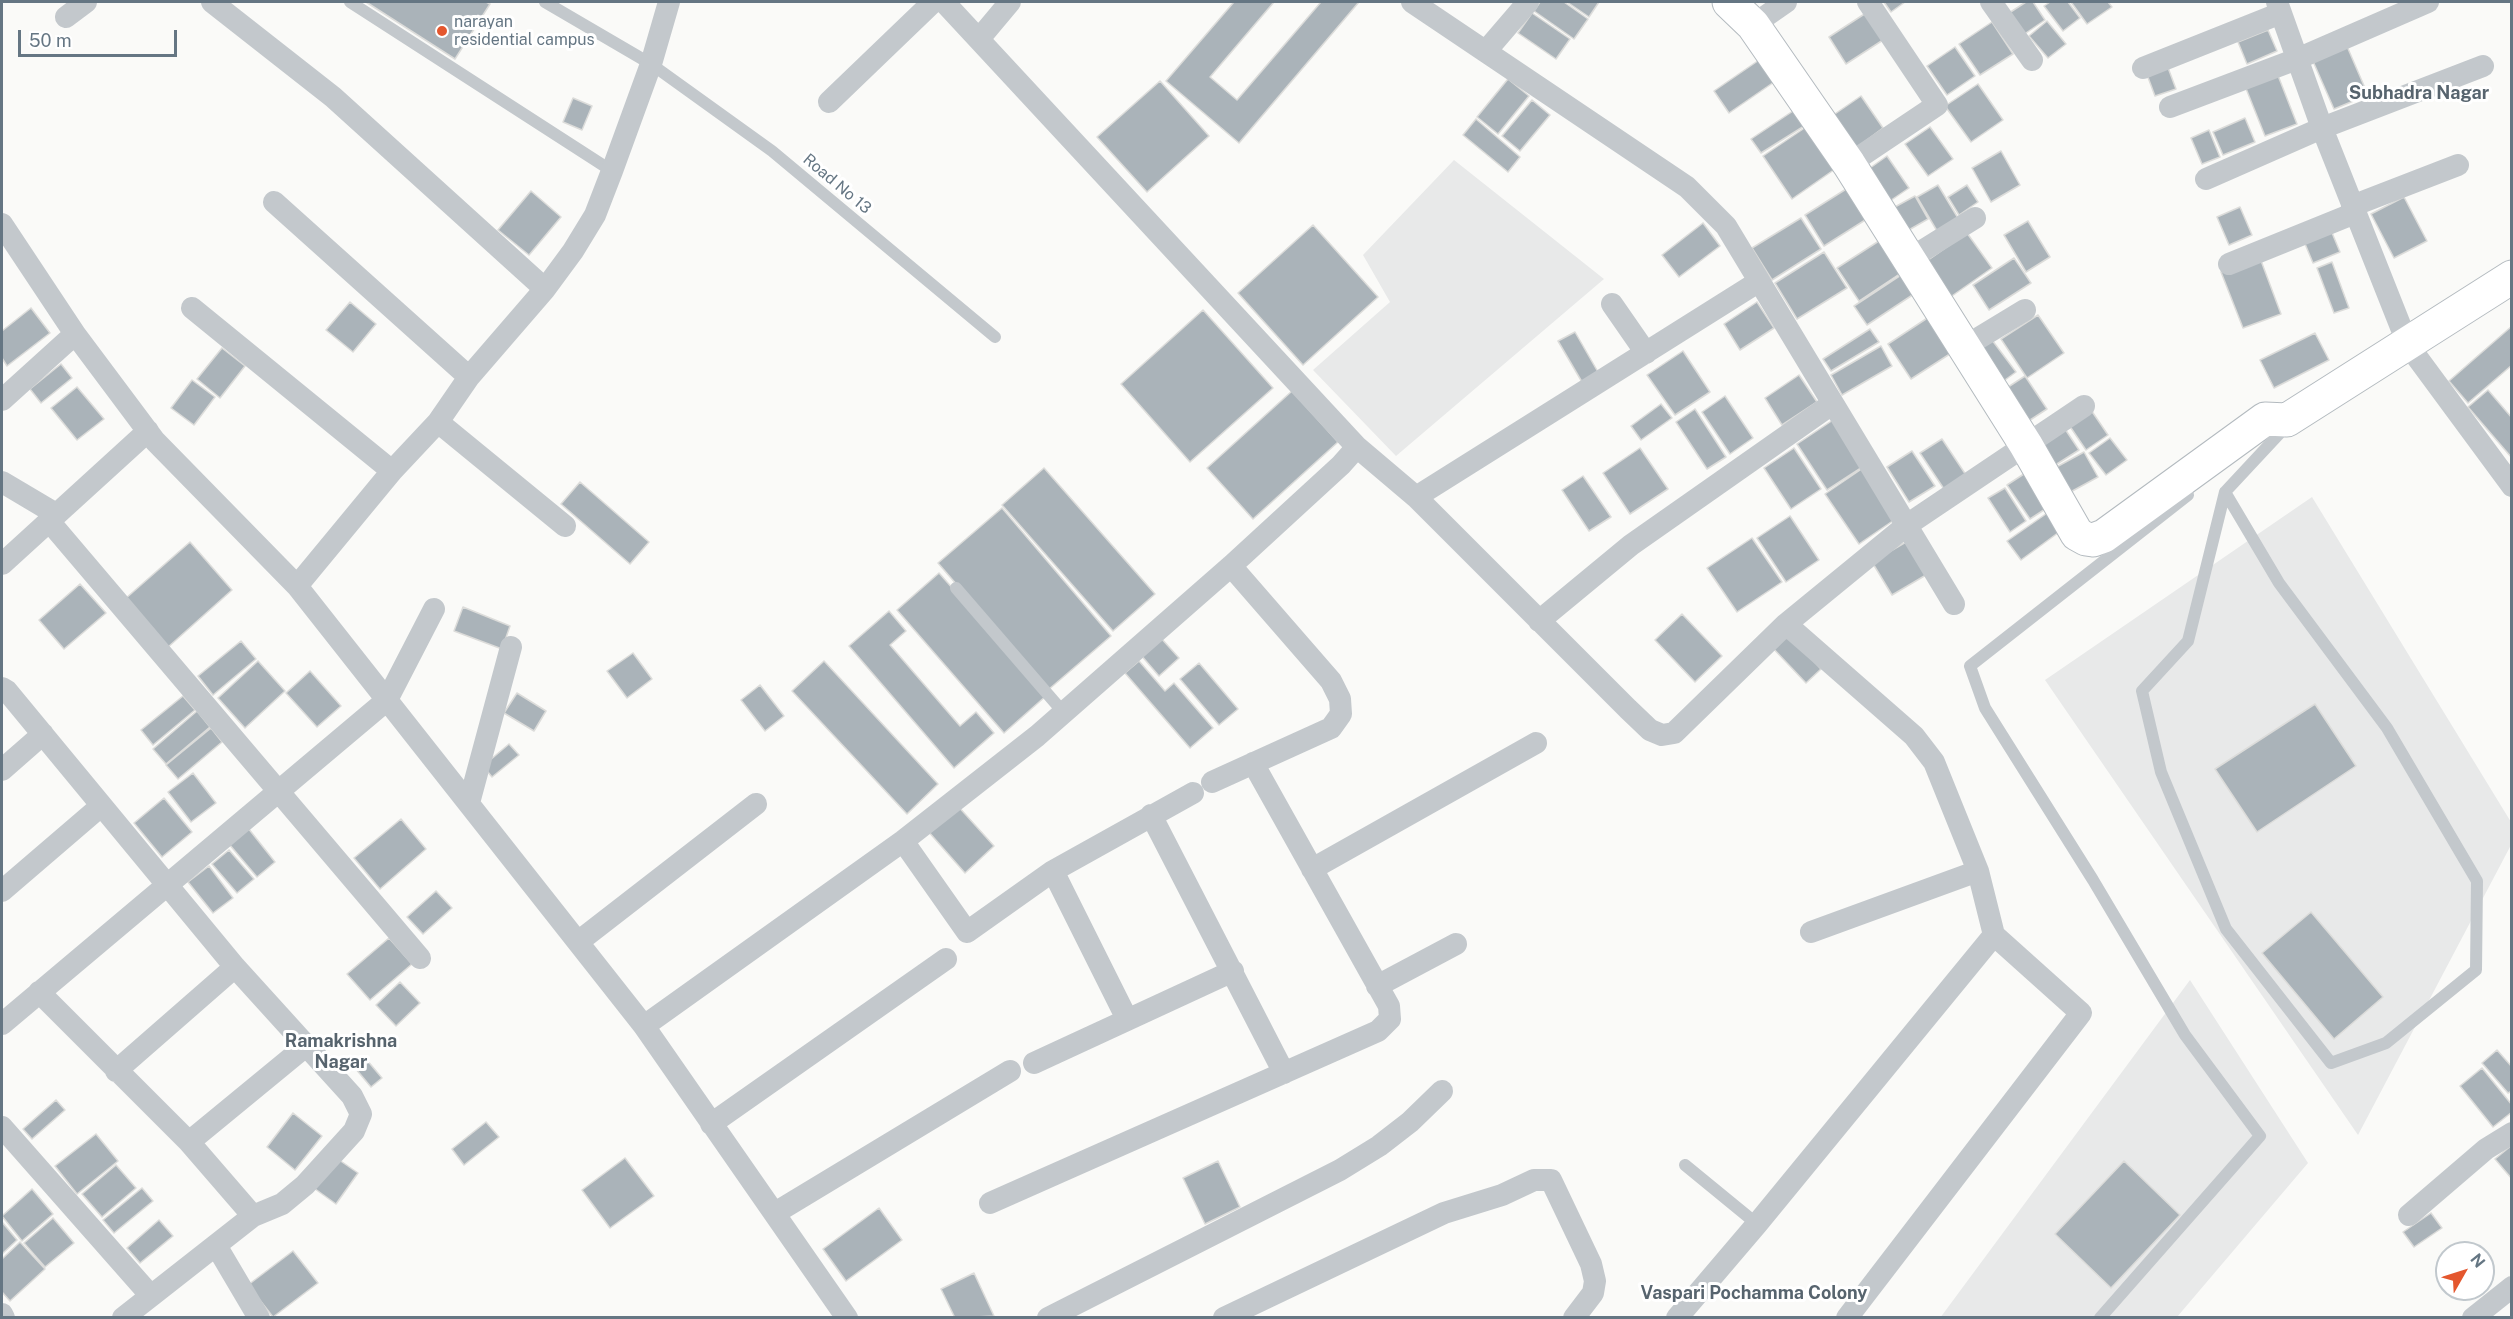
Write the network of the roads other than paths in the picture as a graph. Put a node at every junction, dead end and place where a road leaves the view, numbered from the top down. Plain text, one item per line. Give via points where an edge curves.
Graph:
1 (86, 2) edge
2 (212, 2) edge
3 (350, 2) edge
4 (545, 2) edge
5 (669, 2) edge
6 (933, 2) edge
7 (944, 2) edge
8 (1010, 2) edge
9 (1412, 2) edge
10 (1528, 2) edge
11 (1729, 2) edge
12 (1786, 2) edge
13 (1868, 2) edge
14 (1991, 2) edge
15 (2428, 2) edge
16 (2279, 7) edge
17 (66, 17) dead end
18 (1753, 25) junction
19 (979, 39) junction
20 (1486, 51) junction
21 (2297, 59) junction
22 (2032, 60) dead end
23 (651, 64) junction
24 (2483, 66) dead end
25 (2143, 68) dead end
26 (829, 102) dead end
27 (2170, 107) dead end
28 (2322, 128) junction
29 (1849, 164) junction
30 (2458, 165) dead end
31 (612, 171) junction
32 (2206, 178) dead end
33 (274, 202) dead end
34 (2353, 209) junction
35 (1975, 218) dead end
36 (4, 236) edge
37 (1909, 259) junction
38 (2229, 264) dead end
39 (2511, 277) edge
40 (1758, 282) junction
41 (545, 289) junction
42 (1612, 304) dead end
43 (192, 308) dead end
44 (2025, 310) dead end
45 (75, 334) junction
46 (995, 338) dead end
47 (2408, 345) junction
48 (1964, 347) junction
49 (1646, 353) junction
50 (469, 377) junction
51 (2, 400) edge
52 (1832, 404) junction
53 (2084, 406) dead end
54 (2288, 420) junction
55 (438, 422) junction
56 (148, 431) junction
57 (2026, 445) junction
58 (1356, 447) junction
59 (2249, 448) dead end
60 (392, 471) junction
61 (2, 482) edge
62 (2199, 486) dead end
63 (2511, 486) edge
64 (2225, 492) junction
65 (1416, 497) junction
66 (53, 518) junction
67 (1907, 525) junction
68 (566, 526) dead end
69 (2, 564) edge
70 (1231, 566) junction
71 (297, 586) junction
72 (956, 588) dead end
73 (1954, 604) dead end
74 (434, 609) dead end
75 (1539, 621) junction
76 (1786, 624) junction
77 (511, 647) dead end
78 (2, 688) edge
79 (387, 700) junction
80 (1064, 712) junction
81 (43, 734) junction
82 (1536, 743) dead end
83 (1253, 763) junction
84 (2, 770) edge
85 (278, 792) junction
86 (469, 803) junction
87 (756, 804) dead end
88 (101, 806) junction
89 (1151, 815) junction
90 (903, 841) junction
91 (1312, 869) junction
92 (1053, 871) junction
93 (1978, 871) junction
94 (166, 886) junction
95 (2, 891) edge
96 (1811, 932) dead end
97 (1994, 935) junction
98 (579, 942) junction
99 (1456, 944) dead end
100 (420, 958) dead end
101 (946, 959) dead end
102 (235, 967) junction
103 (1233, 971) junction
104 (1377, 986) junction
105 (39, 993) junction
106 (1127, 1019) junction
107 (2, 1024) edge
108 (644, 1026) junction
109 (307, 1045) junction
110 (1034, 1063) dead end
111 (116, 1071) junction
112 (1010, 1071) dead end
113 (1284, 1073) junction
114 (1442, 1091) dead end
115 (711, 1124) junction
116 (2, 1127) edge
117 (2511, 1133) edge
118 (189, 1142) junction
119 (1684, 1165) dead end
120 (990, 1203) dead end
121 (775, 1213) junction
122 (2409, 1215) dead end
123 (254, 1216) junction
124 (1757, 1224) junction
125 (217, 1247) junction
126 (2511, 1287) edge
127 (151, 1296) junction
128 (123, 1317) edge
129 (259, 1317) edge
130 (847, 1317) edge
131 (1048, 1317) edge
132 (1224, 1317) edge
133 (1574, 1317) edge
134 (1677, 1317) edge
135 (1847, 1317) edge
136 (2100, 1317) edge
137 (2473, 1317) edge

1 - 17 street
2 - 41 street via 333,98
3 - 31 lane
4 - 23 lane, Road No 13
5 - 23 street
6 - 26 street
7 - 19 street
8 - 19 street
9 - 20 street
10 - 20 street
11 - 18 street
12 - 18 street
13 - 29 street via 1937,105
14 - 22 street
15 - 21 street
16 - 21 street
16 - 25 street
18 - 29 street
19 - 58 street
20 - 40 street via 1687,187 1726,226
21 - 27 street
21 - 28 street
23 - 31 street
23 - 46 lane, Road No 13 via 772,151
24 - 28 street
28 - 32 street
28 - 34 street
29 - 37 street
30 - 34 street
31 - 41 street via 596,215
33 - 50 street
34 - 38 street
34 - 47 street
35 - 37 street
36 - 45 street
37 - 48 street
39 - 47 street
40 - 49 street
40 - 52 street
41 - 50 street
42 - 49 street
43 - 60 street
44 - 48 street
45 - 51 street
45 - 56 street
47 - 54 street
47 - 63 street
48 - 57 street
49 - 65 street
50 - 55 street
52 - 67 street
52 - 75 street via 1631,545
53 - 57 street
54 - 57 street via 2265,419 2104,536 2092,540 2077,534
54 - 59 lane
54 - 64 lane
55 - 60 street
55 - 68 street
56 - 66 street
56 - 71 street
57 - 67 street
58 - 65 street
58 - 70 street
60 - 71 street
61 - 66 street
62 - 136 lane via 1970,666 1985,708 2186,1035 2260,1136
64 - 64 lane via 2279,583 2387,728 2477,881 2476,970 2386,1043 2331,1063 2226,929 2161,772 2142,691 2188,641
65 - 75 street
66 - 69 street
66 - 85 street
67 - 73 street
67 - 76 street
70 - 80 street
70 - 83 street via 1331,681 1340,699 1341,714 1331,728
71 - 79 street
72 - 80 lane
74 - 79 street
75 - 76 street via 1650,730 1662,735 1674,733
76 - 93 street via 1914,736 1934,762
77 - 86 street
78 - 81 street
79 - 85 street
79 - 86 street
80 - 90 street
81 - 84 street
81 - 88 street
82 - 91 street
83 - 89 street
83 - 91 street
85 - 94 street
85 - 100 street
86 - 98 street
87 - 98 street
88 - 94 street
88 - 95 street
89 - 92 street
89 - 103 street
90 - 92 street via 967,932
90 - 108 street
91 - 104 street
92 - 106 street
93 - 96 street
93 - 97 street
94 - 102 street
94 - 105 street
97 - 124 street
97 - 135 street via 2081,1013
98 - 108 street
99 - 104 street
101 - 115 street
102 - 109 street
102 - 111 street
103 - 106 street
103 - 113 street
104 - 113 street via 1391,1015 1386,1024
105 - 107 street
105 - 111 street
106 - 110 street
108 - 115 street
109 - 118 street
109 - 123 street via 362,1114 358,1124 305,1185 282,1204
111 - 118 street
112 - 121 street
113 - 120 street
114 - 131 street via 1410,1122 1340,1170
115 - 121 street
116 - 127 street
117 - 122 street via 2486,1149
118 - 123 street
119 - 124 lane
121 - 130 street
123 - 125 street
124 - 134 street
125 - 127 street
125 - 129 street
126 - 137 street
127 - 128 street
132 - 133 street via 1444,1213 1502,1195 1534,1180 1551,1180 1591,1264 1593,1293

